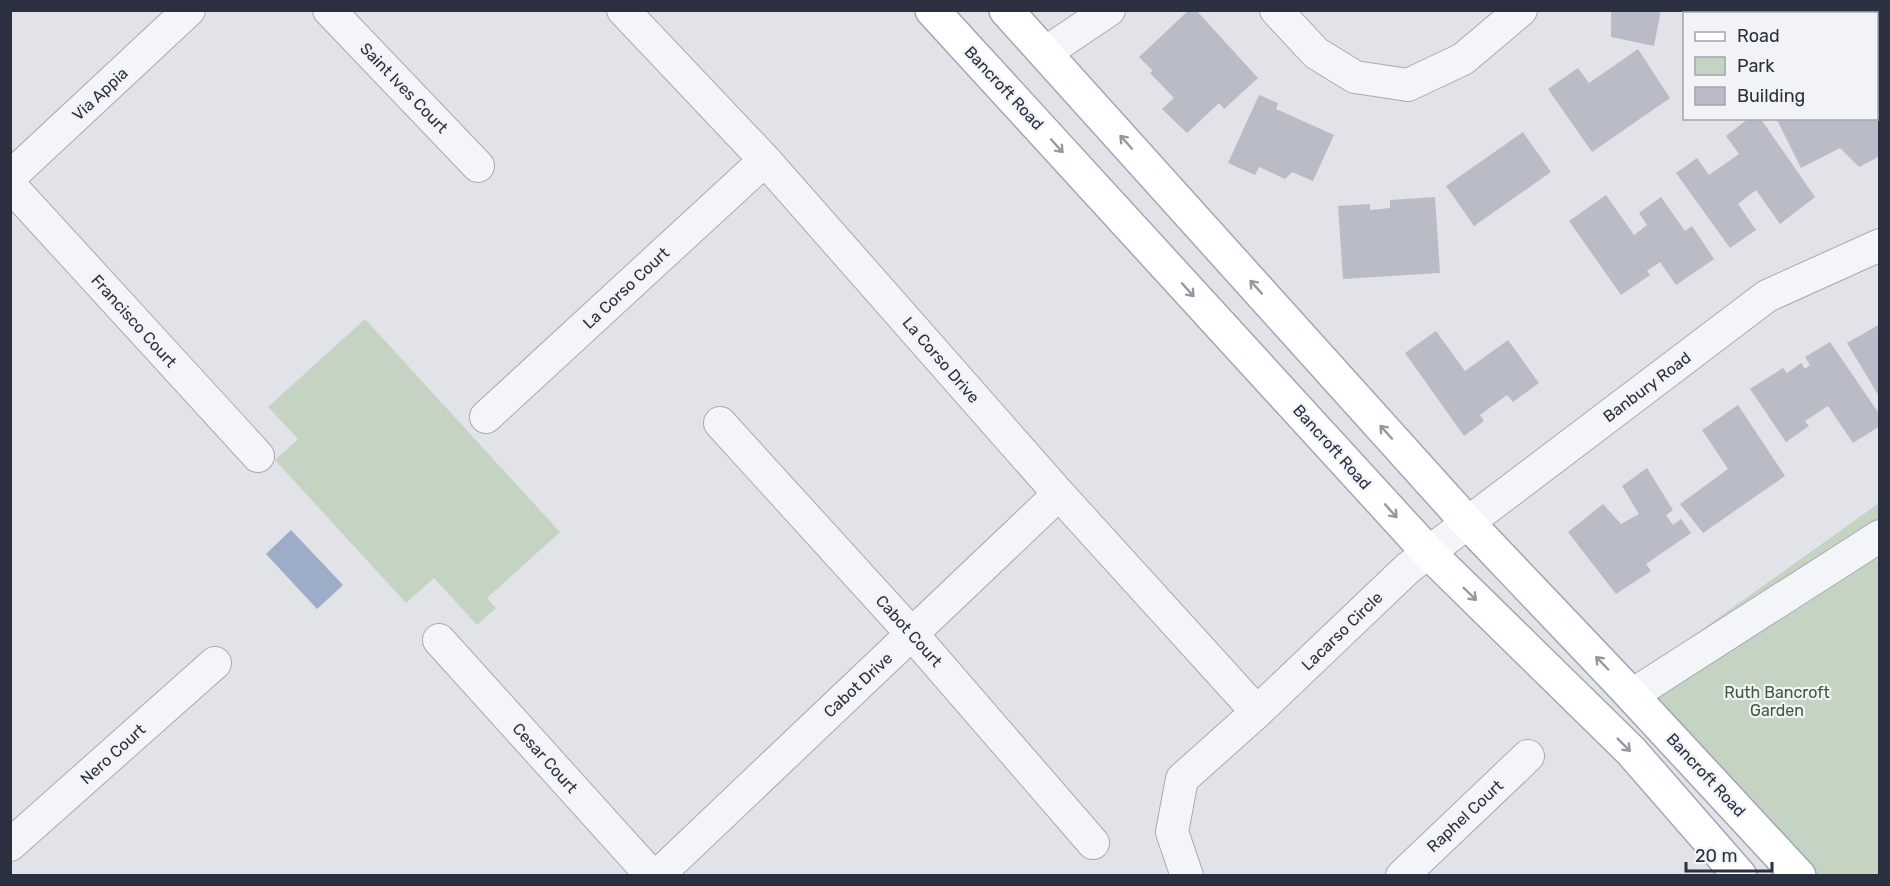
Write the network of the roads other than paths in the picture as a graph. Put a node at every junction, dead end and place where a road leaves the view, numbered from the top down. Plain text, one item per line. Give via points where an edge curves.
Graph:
1 (189, 10) edge
2 (329, 10) edge
3 (622, 10) edge
4 (932, 10) edge
5 (1006, 10) edge
6 (1108, 10) edge
7 (1276, 10) edge
8 (1521, 10) edge
9 (1045, 52) junction
10 (765, 160) junction
11 (478, 166) dead end
12 (10, 177) edge
13 (10, 185) edge
14 (1880, 245) edge
15 (486, 417) dead end
16 (720, 423) dead end
17 (258, 456) dead end
18 (1059, 494) junction
19 (1468, 523) junction
20 (1880, 536) edge
21 (1428, 552) junction
22 (912, 634) junction
23 (439, 639) dead end
24 (214, 663) dead end
25 (1632, 696) junction
26 (1257, 712) junction
27 (1528, 756) dead end
28 (1093, 843) dead end
29 (10, 846) edge
30 (652, 876) edge
31 (657, 876) edge
32 (1187, 876) edge
33 (1401, 876) edge
34 (1740, 876) edge
35 (1799, 876) edge

1 - 12 street, Via Appia
2 - 11 street, Saint Ives Court
3 - 10 street, La Corso Drive
4 -> 21 main road, Bancroft Road
5 - 9 main road, Bancroft Road
6 - 9 street
7 - 8 street via 1316,53 1355,77 1408,85 1463,59
19 -> 9 main road, Bancroft Road
10 - 15 street, La Corso Court
10 - 18 street, La Corso Drive
13 - 17 street, Francisco Court
14 - 19 street, Banbury Road via 1767,296
16 - 22 street, Cabot Court
18 - 22 street, Cabot Drive
18 - 26 street, La Corso Drive
19 - 21 street, Banbury Road
25 -> 19 main road, Bancroft Road
20 - 25 street
21 - 26 street, Lacarso Circle
21 -> 34 main road, Bancroft Road via 1631,751
22 - 28 street, Cabot Court
22 - 31 street, Cabot Drive
23 - 30 street, Cesar Court
24 - 29 street, Nero Court
25 - 35 main road, Bancroft Road
26 - 32 street, Lacarso Circle via 1182,779 1172,832
27 - 33 street, Raphel Court

